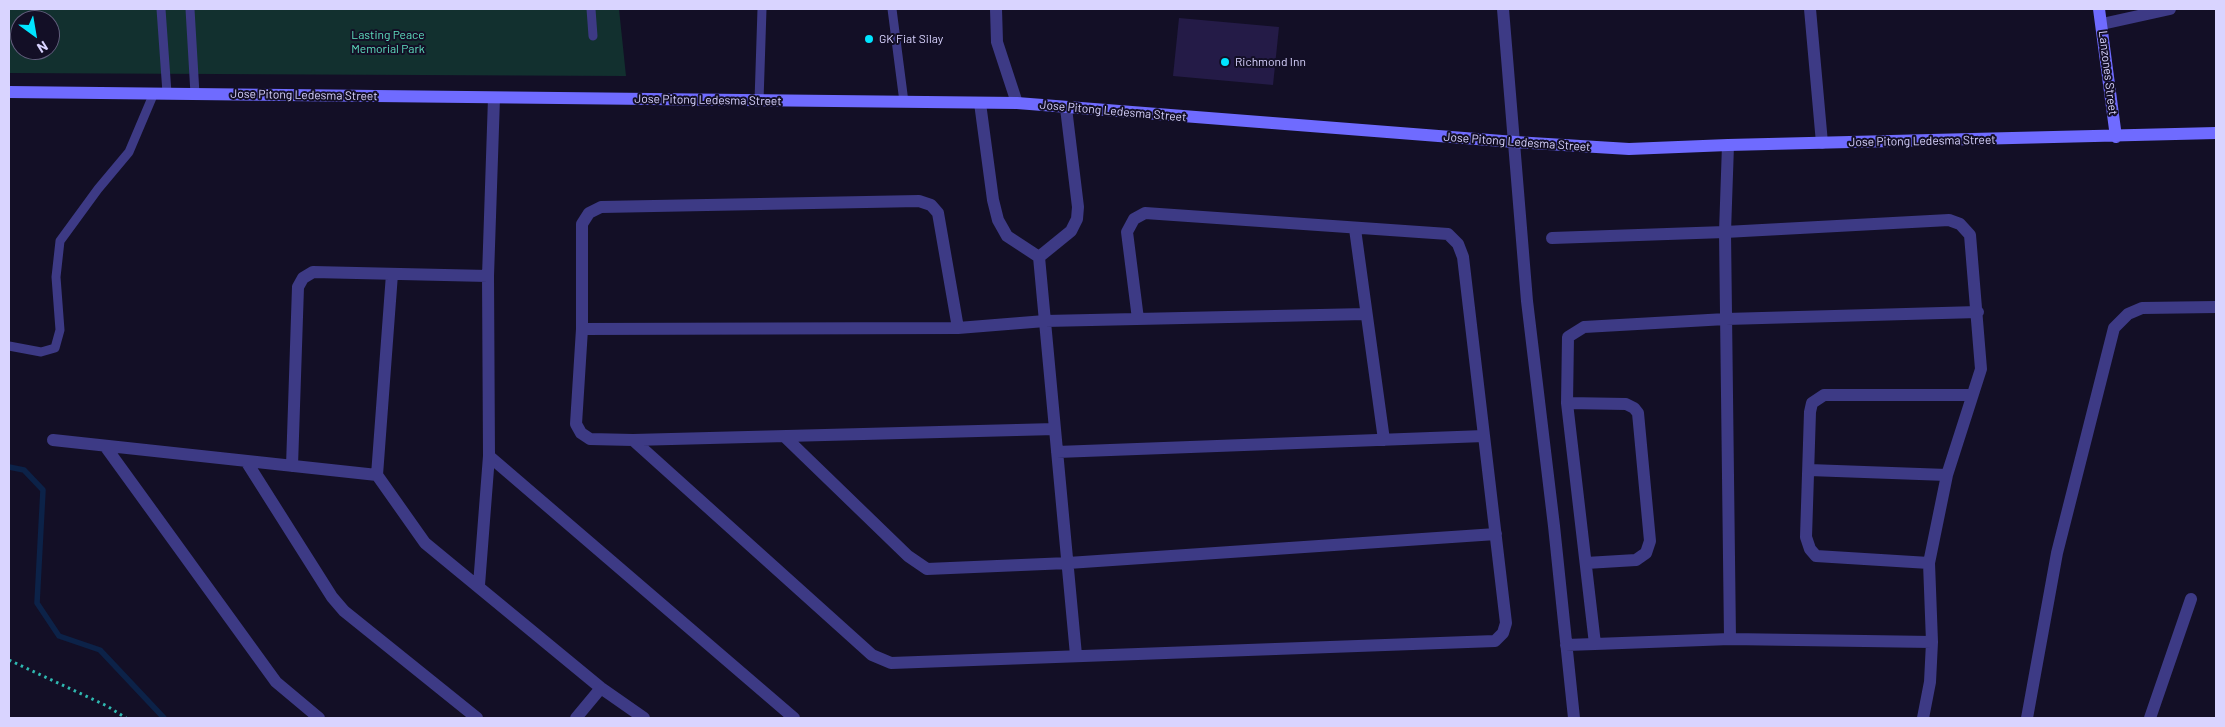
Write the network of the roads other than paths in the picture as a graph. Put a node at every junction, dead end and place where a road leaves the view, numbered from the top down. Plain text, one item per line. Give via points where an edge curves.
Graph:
1 (161, 9) edge
2 (190, 9) edge
3 (591, 9) edge
4 (762, 9) edge
5 (892, 9) edge
6 (996, 9) edge
7 (1503, 9) edge
8 (1810, 9) edge
9 (2099, 9) edge
10 (2170, 9) edge
11 (2102, 24) junction
12 (594, 36) dead end
13 (9, 92) edge
14 (161, 93) junction
15 (195, 94) junction
16 (494, 98) junction
17 (760, 101) junction
18 (904, 102) junction
19 (980, 103) junction
20 (1017, 103) junction
21 (1066, 108) junction
22 (2216, 133) edge
23 (2116, 137) junction
24 (1515, 142) junction
25 (1822, 143) junction
26 (1728, 144) junction
27 (1355, 229) junction
28 (1725, 232) junction
29 (1552, 238) dead end
30 (1039, 258) junction
31 (392, 274) junction
32 (488, 276) junction
33 (2216, 307) edge
34 (1978, 312) junction
35 (1366, 314) junction
36 (1138, 319) junction
37 (1726, 319) junction
38 (1045, 322) junction
39 (958, 328) junction
40 (582, 329) junction
41 (9, 346) edge
42 (1972, 395) junction
43 (1567, 403) junction
44 (1055, 429) junction
45 (1484, 436) junction
46 (785, 437) junction
47 (53, 440) dead end
48 (633, 440) junction
49 (1384, 440) junction
50 (105, 446) junction
51 (1057, 452) junction
52 (489, 456) junction
53 (246, 461) junction
54 (292, 466) junction
55 (1809, 470) junction
56 (377, 475) junction
57 (1947, 475) junction
58 (1496, 534) junction
59 (1068, 562) junction
60 (1586, 562) junction
61 (1929, 563) junction
62 (479, 586) junction
63 (2191, 599) dead end
64 (1730, 639) junction
65 (1932, 642) junction
66 (1595, 644) junction
67 (1566, 645) junction
68 (1076, 655) junction
69 (601, 688) junction
70 (319, 718) edge
71 (477, 718) edge
72 (576, 718) edge
73 (644, 718) edge
74 (794, 718) edge
75 (1574, 718) edge
76 (1923, 718) edge
77 (2027, 718) edge
78 (2150, 718) edge

1 - 14 lane
2 - 15 lane
3 - 12 lane
4 - 17 lane
5 - 18 lane
6 - 20 street via 998,42
7 - 24 street
8 - 25 street
9 - 11 main road, Lanzones Street
10 - 11 street
11 - 23 main road, Lanzones Street
13 - 14 main road, Jose Pitong Ledesma Street
14 - 15 main road, Jose Pitong Ledesma Street
14 - 41 lane via 129,152 60,241 56,277 60,330 55,348 41,352
15 - 16 main road, Jose Pitong Ledesma Street
16 - 17 main road, Jose Pitong Ledesma Street
16 - 32 street
17 - 18 main road, Jose Pitong Ledesma Street
18 - 19 main road, Jose Pitong Ledesma Street
19 - 20 main road, Jose Pitong Ledesma Street
19 - 30 street via 998,220 1007,236
20 - 21 main road, Jose Pitong Ledesma Street
21 - 24 main road, Jose Pitong Ledesma Street
21 - 30 street via 1077,219 1071,231
22 - 23 main road, Jose Pitong Ledesma Street
23 - 25 main road, Jose Pitong Ledesma Street
24 - 26 main road, Jose Pitong Ledesma Street via 1629,149
24 - 67 street via 1527,301
25 - 26 main road, Jose Pitong Ledesma Street
26 - 28 street
27 - 35 street
27 - 36 street via 1145,213 1134,219 1127,232
27 - 45 street via 1448,234 1458,244 1463,257
28 - 29 street
28 - 34 street via 1948,220 1960,224 1970,235
28 - 37 street
30 - 38 street
31 - 32 street
31 - 54 street via 313,272 298,286
31 - 56 street
32 - 52 street
33 - 77 street via 2142,308 2128,314 2114,328 2057,554
34 - 37 street
34 - 42 street via 1981,369
35 - 36 street
35 - 49 street
36 - 38 street
37 - 43 street via 1584,327 1575,331 1568,337
37 - 64 street
38 - 39 street
38 - 44 street
39 - 40 street
39 - 40 street via 938,214 931,205 919,201 601,208 589,213 582,224
40 - 48 street via 576,424 590,439
42 - 55 street via 1824,394 1812,403 1810,412
42 - 57 street
43 - 60 street
43 - 60 street via 1626,404 1638,413 1650,541 1646,553 1636,560
44 - 46 street
44 - 51 street
45 - 49 street
45 - 58 street
46 - 48 street
46 - 59 street via 908,556 928,569
47 - 50 street
48 - 68 street via 872,655 891,663
49 - 51 street
50 - 53 street
50 - 70 street via 276,682
51 - 59 street
52 - 62 street
52 - 74 street
53 - 54 street
53 - 71 street via 332,598
54 - 56 street
55 - 57 street
55 - 61 street via 1806,537 1816,556
56 - 62 street via 425,543
57 - 61 street
58 - 59 street
58 - 68 street via 1506,623 1503,633 1495,641
59 - 68 street
60 - 66 street
61 - 65 street
62 - 69 street
63 - 78 street
64 - 65 street
64 - 66 street
65 - 76 street via 1930,682
66 - 67 street
67 - 75 street
69 - 72 street
69 - 73 street

